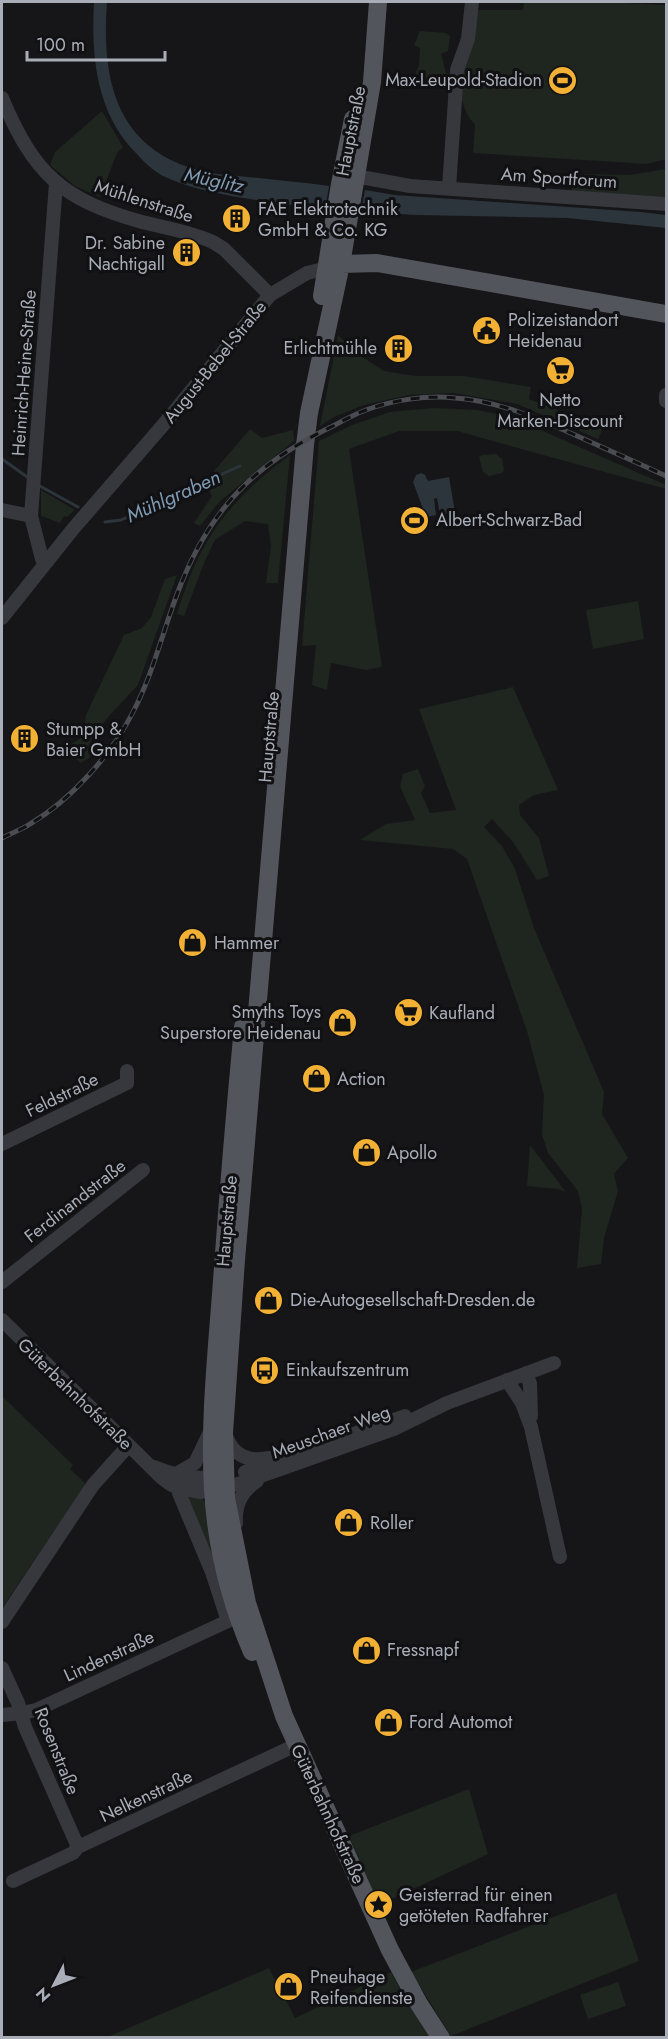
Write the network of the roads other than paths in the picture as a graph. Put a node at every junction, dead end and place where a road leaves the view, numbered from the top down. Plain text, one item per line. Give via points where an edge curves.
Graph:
1 (369, 2) edge
2 (378, 2) edge
3 (472, 2) edge
4 (2, 98) edge
5 (350, 182) junction
6 (56, 183) junction
7 (449, 188) junction
8 (666, 204) edge
9 (334, 266) junction
10 (270, 295) junction
11 (657, 312) edge
12 (666, 395) edge
13 (666, 401) edge
14 (2, 510) edge
15 (31, 516) junction
16 (47, 562) junction
17 (2, 618) edge
18 (127, 1071) dead end
19 (2, 1144) edge
20 (143, 1170) dead end
21 (2, 1282) edge
22 (2, 1320) edge
23 (554, 1363) dead end
24 (526, 1372) junction
25 (507, 1380) junction
26 (447, 1403) junction
27 (531, 1427) junction
28 (218, 1430) junction
29 (128, 1446) junction
30 (293, 1454) junction
31 (266, 1475) junction
32 (178, 1481) junction
33 (219, 1483) junction
34 (560, 1557) dead end
35 (238, 1564) junction
36 (2, 1622) edge
37 (2, 1668) edge
38 (22, 1713) junction
39 (2, 1715) edge
40 (284, 1716) junction
41 (296, 1745) junction
42 (78, 1847) junction
43 (13, 1881) dead end
44 (441, 2037) edge

1 - 5 main road, Hauptstraße
2 - 5 main road, Hauptstraße via 372,82
3 - 7 street via 468,39 457,70
4 - 6 street, Mühlenstraße via 16,132 34,160
5 - 7 street, Am Sportforum
5 - 9 main road, Hauptstraße
6 - 10 street, Mühlenstraße via 98,208 213,242
6 - 15 street, Heinrich-Heine-Straße
7 - 8 street, Am Sportforum
9 - 10 street, August-Bebel-Straße via 307,273
9 - 11 main road, August-Bebel-Straße via 377,263
9 - 28 main road, Hauptstraße via 305,445
10 - 16 street, August-Bebel-Straße
12 - 13 street
14 - 15 street
15 - 16 street, Heinrich-Heine-Straße via 42,559
16 - 17 street, August-Bebel-Straße
18 - 19 street, Feldstraße via 127,1083
20 - 21 street, Ferdinandstraße
22 - 29 street, Güterbahnhofstraße
23 - 24 street, Meuschaer Weg
24 - 25 street, Meuschaer Weg
24 - 27 street via 531,1393
25 - 26 street, Meuschaer Weg
25 - 27 street
26 - 30 street, Meuschaer Weg
26 - 31 street, Meuschaer Weg via 394,1429
27 - 34 street
28 - 30 street via 245,1459
28 - 32 street
28 - 33 main road, Hauptstraße
29 - 32 street, Güterbahnhofstraße via 170,1484
29 - 36 street via 93,1485
30 - 33 street, Meuschaer Weg
31 - 33 street, Meuschaer Weg
31 - 35 street via 246,1489 237,1503
32 - 33 street, Güterbahnhofstraße
32 - 38 street, Lindenstraße via 179,1493 228,1621
33 - 35 main road, Güterbahnhofstraße
33 - 40 main road, Güterbahnhofstraße via 221,1553 241,1627 262,1678
35 - 40 main road, Güterbahnhofstraße
37 - 38 street, Rosenstraße
38 - 39 street, Lindenstraße
38 - 42 street, Rosenstraße
40 - 41 main road, Güterbahnhofstraße
41 - 42 street, Nelkenstraße
41 - 44 main road, Güterbahnhofstraße via 390,1950
42 - 43 street, Nelkenstraße

